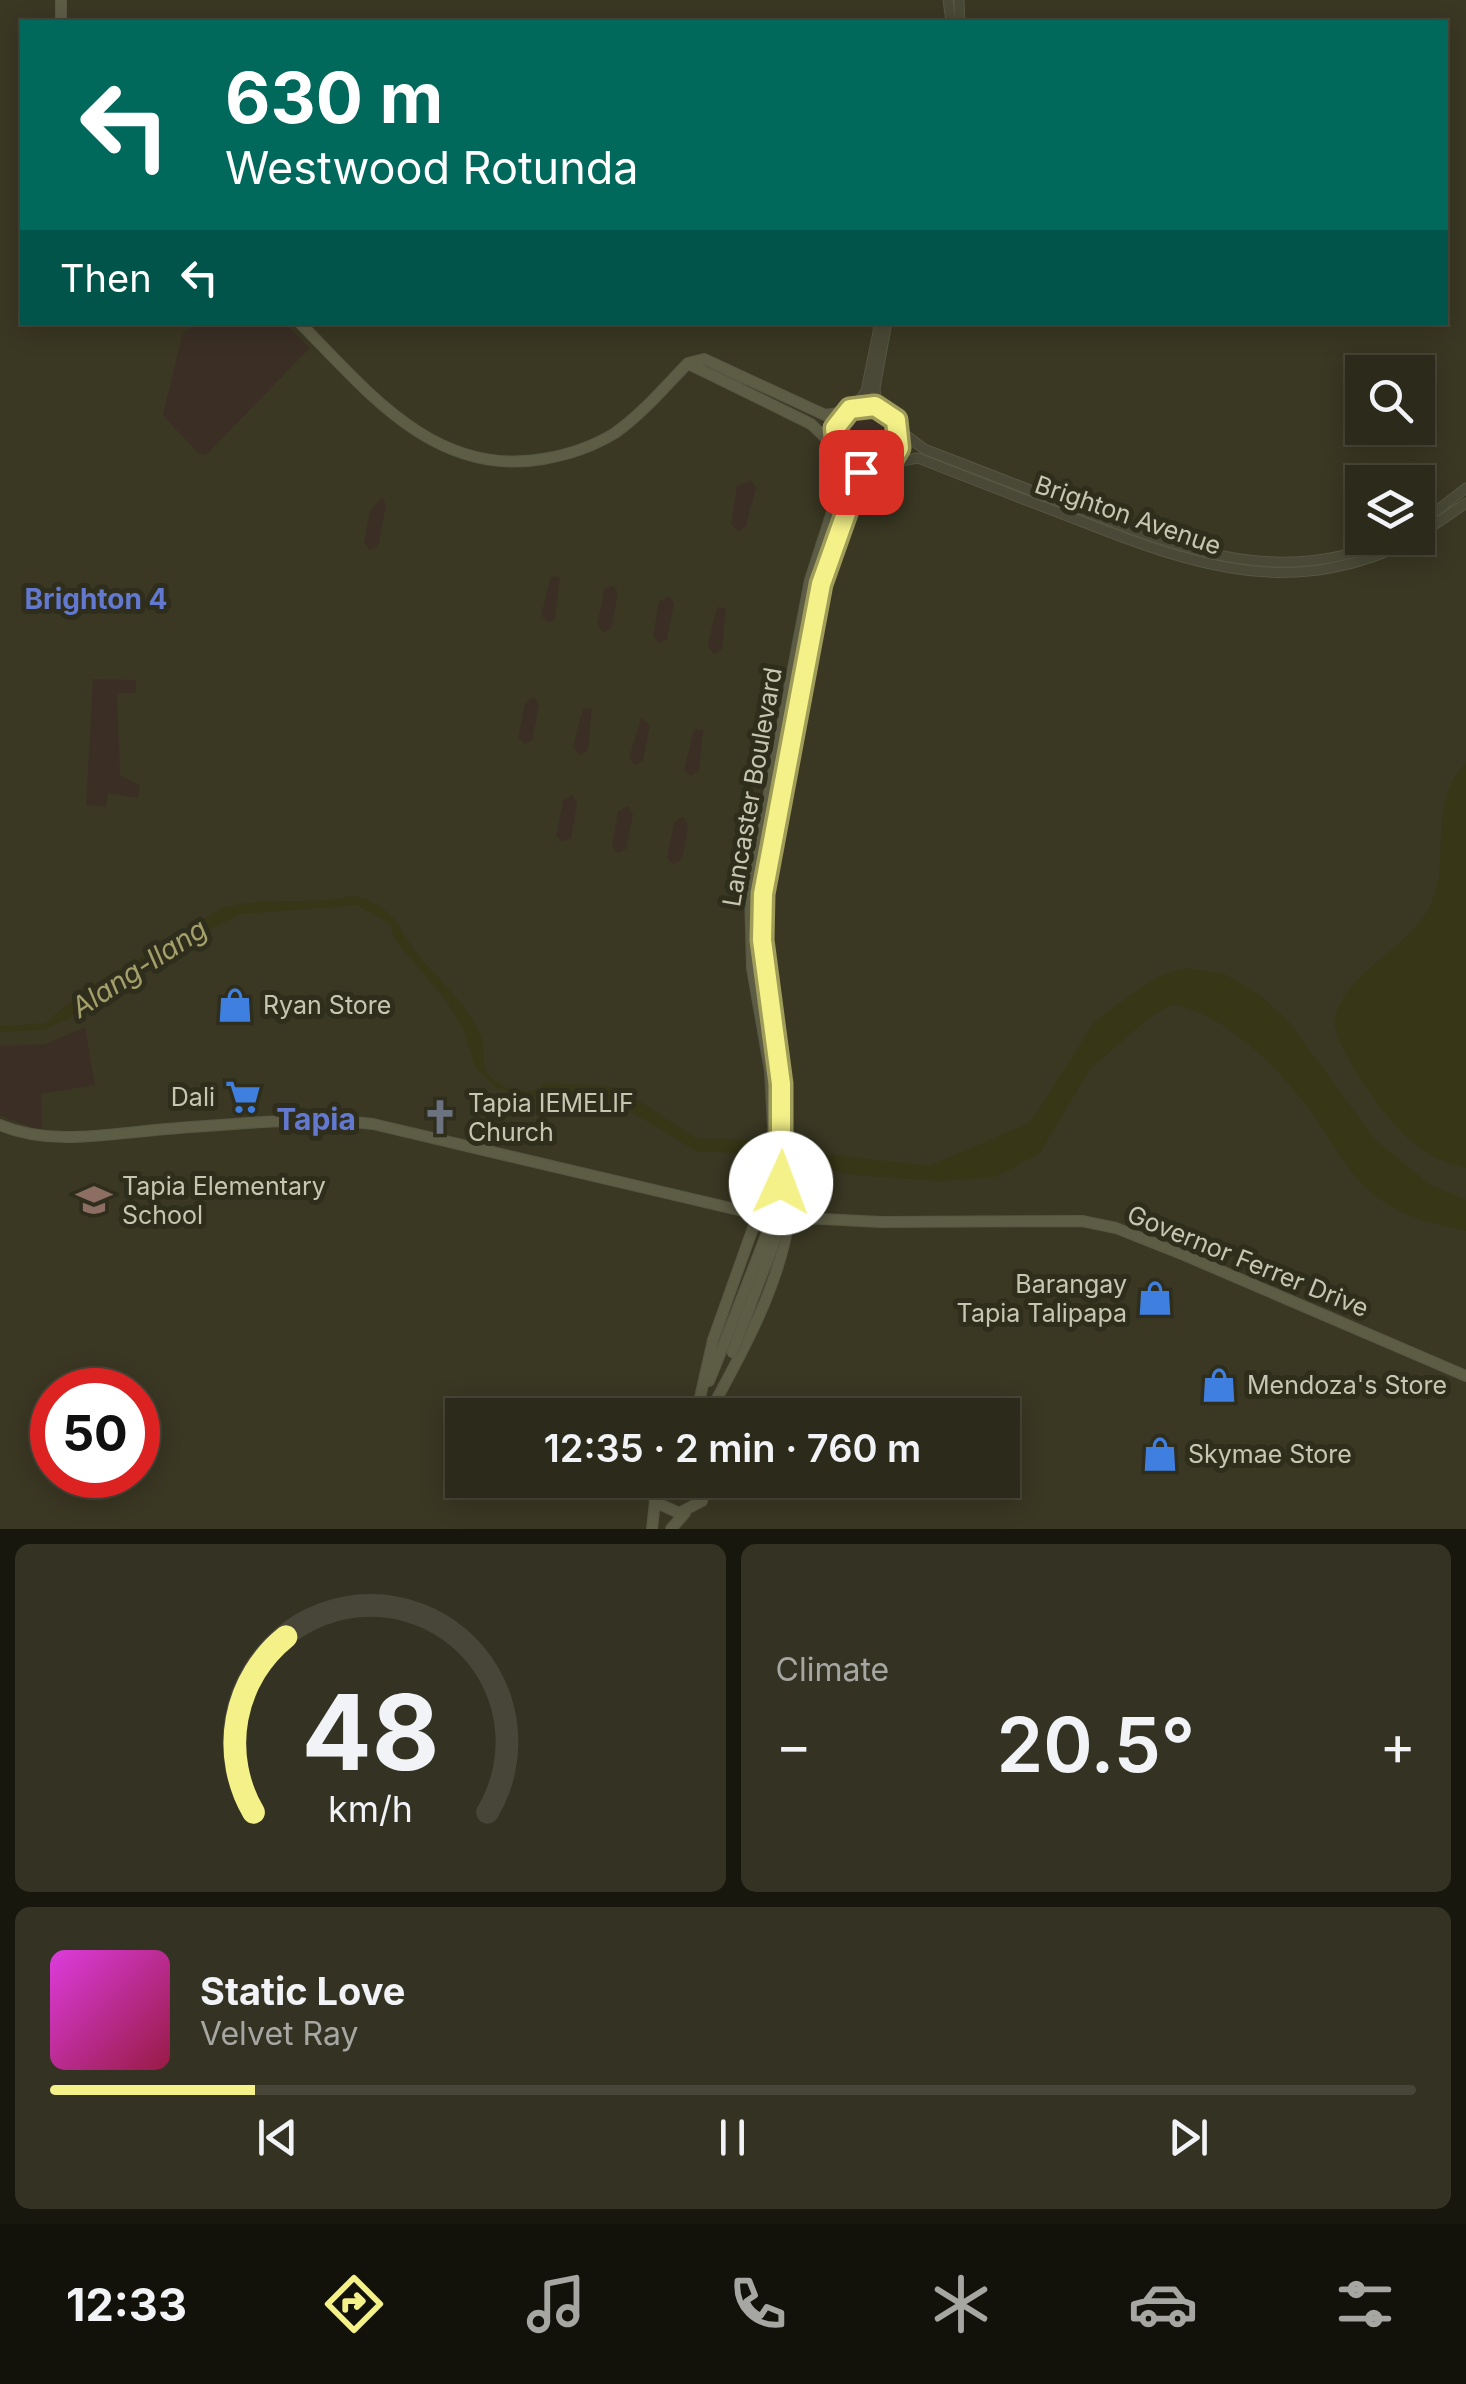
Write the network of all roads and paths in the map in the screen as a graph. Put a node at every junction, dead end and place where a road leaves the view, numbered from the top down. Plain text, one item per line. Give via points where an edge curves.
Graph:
1 (302, 325) edge
2 (879, 325) edge
3 (886, 325) edge
4 (688, 363) junction
5 (850, 409) junction
6 (884, 410) junction
7 (899, 430) junction
8 (836, 452) junction
9 (890, 463) junction
10 (870, 472) junction
11 (1466, 488) edge
12 (1466, 502) edge
13 (1435, 512) edge
14 (1435, 524) edge
15 (1345, 551) edge
16 (1380, 555) edge
17 (775, 1071) junction
18 (0, 1125) edge
19 (758, 1214) junction
20 (790, 1219) junction
21 (1466, 1376) edge
22 (705, 1398) edge
23 (708, 1398) edge
24 (712, 1398) edge
25 (654, 1498) edge
26 (702, 1498) edge
27 (655, 1502) junction
28 (685, 1512) junction
29 (652, 1529) edge
30 (671, 1529) edge

1 - 4 main road via 395,418 424,439 486,460 564,455 612,435
2 - 5 street via 866,391
3 - 6 street via 875,388
4 - 5 main road via 710,360 825,415
4 - 8 main road via 818,428
5 - 6 main road
5 - 8 main road via 835,428
6 - 7 main road
7 - 9 main road
7 - 15 street, Brighton Avenue via 924,449 1169,544 1232,561 1313,560
8 - 10 main road via 852,468
8 - 17 main road, Lancaster Boulevard via 842,481 810,580 750,893 752,968
9 - 10 main road
9 - 16 street, Brighton Avenue via 918,458 1164,554 1231,571 1325,569
10 - 17 main road, Lancaster Boulevard via 856,485 821,584 763,894
11 - 13 street
12 - 14 street, Brighton Avenue
17 - 23 main road, Lancaster Boulevard, bridge via 783,1126 777,1234
18 - 19 main road, Governor Ferrer Drive via 21,1133 86,1137 340,1120
19 - 20 main road, Governor Ferrer Drive
19 - 22 main road via 714,1340
20 - 21 main road, Governor Ferrer Drive via 1107,1226
20 - 24 main road via 744,1348
25 - 27 main road
26 - 28 main road
27 - 28 main road via 668,1512
27 - 29 main road
28 - 30 main road

